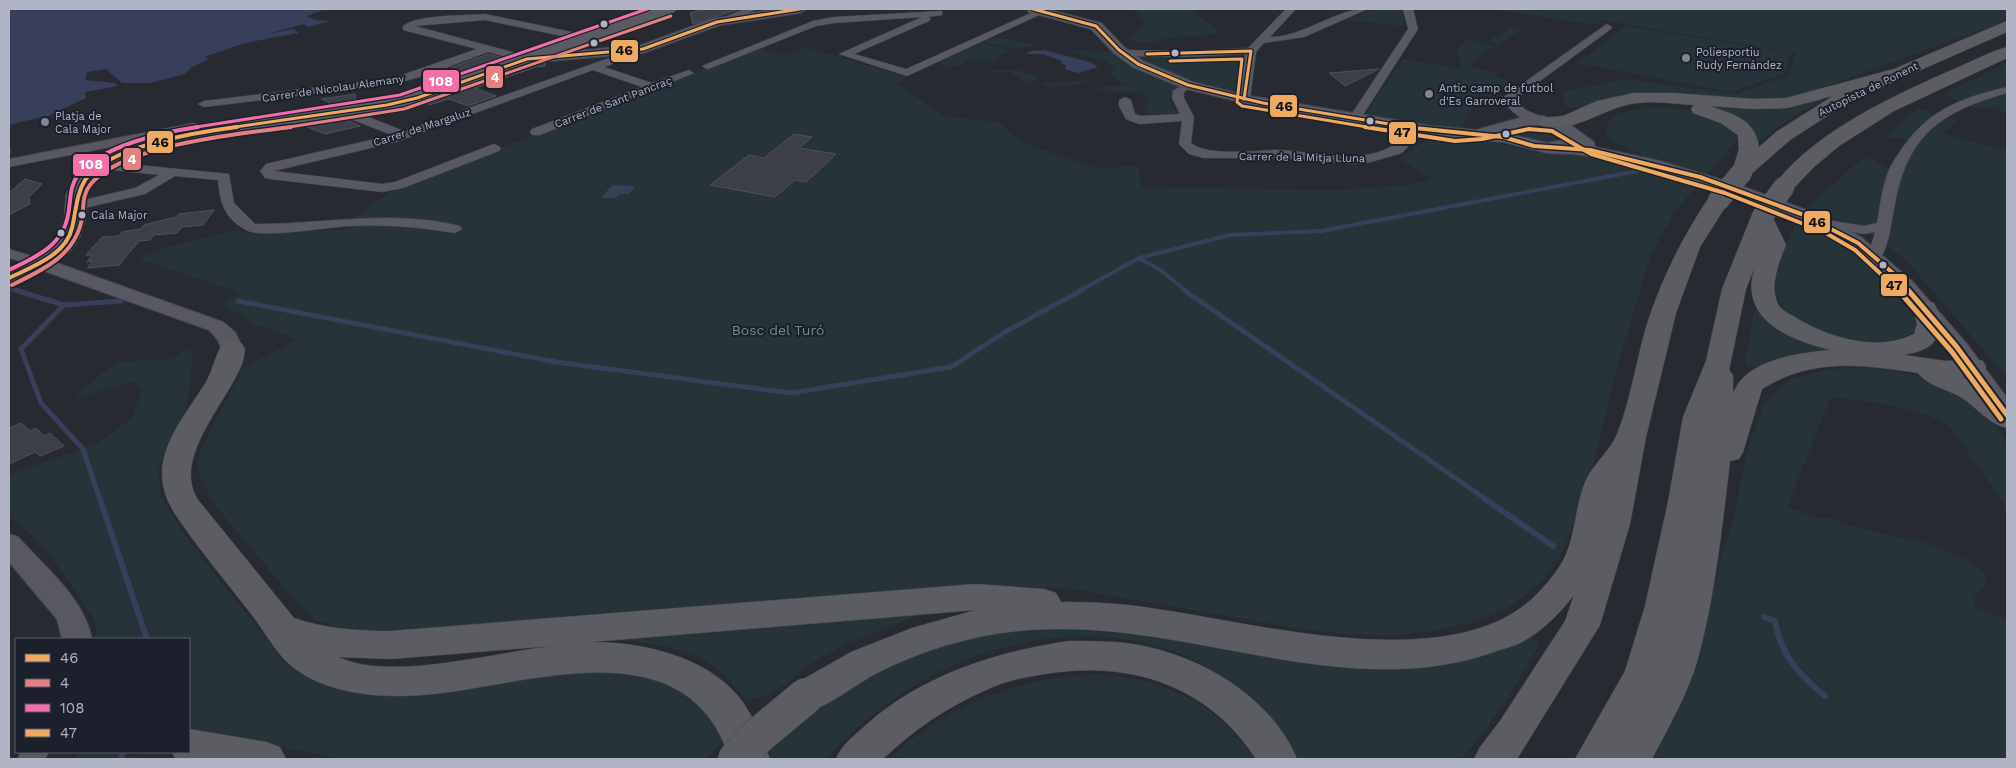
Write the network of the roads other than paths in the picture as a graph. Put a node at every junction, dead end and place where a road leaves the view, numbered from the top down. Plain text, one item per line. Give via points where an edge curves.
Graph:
1 (669, 9) edge
2 (753, 9) edge
3 (800, 9) edge
4 (950, 9) edge
5 (1291, 9) edge
6 (1363, 9) edge
7 (1408, 9) edge
8 (1038, 10) edge
9 (939, 13) junction
10 (717, 22) junction
11 (2007, 26) edge
12 (1608, 27) dead end
13 (586, 38) junction
14 (1263, 40) junction
15 (487, 49) junction
16 (643, 49) junction
17 (1251, 51) junction
18 (2007, 52) edge
19 (1123, 53) junction
20 (528, 59) junction
21 (594, 66) junction
22 (707, 66) dead end
23 (689, 73) dead end
24 (1894, 74) junction
25 (1188, 85) junction
26 (652, 87) junction
27 (2007, 90) edge
28 (1244, 98) junction
29 (1125, 100) dead end
30 (204, 104) dead end
31 (344, 112) junction
32 (1188, 117) junction
33 (1355, 118) junction
34 (1511, 118) junction
35 (1545, 121) junction
36 (194, 127) dead end
37 (1419, 129) junction
38 (536, 132) dead end
39 (1473, 134) junction
40 (404, 135) junction
41 (1576, 137) junction
42 (1517, 141) junction
43 (495, 148) dead end
44 (1558, 148) junction
45 (1637, 160) junction
46 (9, 163) edge
47 (118, 167) dead end
48 (173, 172) junction
49 (1742, 172) junction
50 (76, 206) junction
51 (1762, 217) junction
52 (1821, 222) junction
53 (1884, 226) junction
54 (456, 228) dead end
55 (9, 253) edge
56 (1875, 256) junction
57 (40, 263) junction
58 (9, 278) edge
59 (1925, 308) junction
60 (1872, 349) junction
61 (232, 350) joint
62 (1719, 361) junction
63 (1900, 362) junction
64 (1973, 367) junction
65 (2007, 415) edge
66 (2007, 419) edge
67 (1631, 437) junction
68 (1706, 526) junction
69 (9, 544) edge
70 (1108, 617) junction
71 (284, 629) junction
72 (76, 638) edge
73 (190, 746) edge
74 (266, 759) edge
75 (736, 759) edge
76 (750, 759) edge
77 (856, 759) edge
78 (1277, 759) edge
79 (1494, 759) edge
80 (1595, 759) edge
81 (1632, 759) edge

1 - 13 main road
2 - 10 street
3 - 10 street
4 - 9 street
5 - 14 street
6 - 14 street via 1310,30
7 - 33 street via 1413,29
8 - 9 street via 907,73 844,54
8 - 19 street via 1096,26
9 - 22 street via 813,24
10 - 16 street
11 - 24 highway, Autopista de Ponent
12 - 34 street via 1508,99
13 - 15 street via 485,17 417,23 407,28
13 - 20 main road
14 - 17 street
15 - 20 street
15 - 30 street, Carrer de Nicolau Alemany via 394,81
16 - 20 street
16 - 21 street, Carrer de Margaluz
17 - 19 street
17 - 28 street
18 - 51 highway, Autopista de Ponent, bridge via 1905,99 1840,136 1799,170
19 - 25 street via 1148,69
20 - 31 main road via 417,98
21 - 26 street
21 - 40 street, Carrer de Margaluz
23 - 26 street, Carrer de Sant Pancraç
24 - 35 highway via 1780,104 1634,98 1603,105 1569,121
24 - 49 highway, Autopista de Ponent via 1807,120
25 - 28 street
25 - 32 street, Carrer de la Mitja Lluna via 1179,91 1178,98
26 - 38 street, Carrer de Sant Pancraç
27 - 53 street via 1958,104 1920,132 1896,170
28 - 33 street
29 - 32 street via 1124,106 1130,116 1139,120
31 - 40 street
31 - 50 main road via 203,132 149,145 116,158 93,172 78,189
32 - 37 street, Carrer de la Mitja Lluna via 1186,147 1214,156 1280,154 1367,159 1398,150
33 - 37 street
34 - 35 street
34 - 39 street
34 - 42 street via 1504,128 1506,134
35 - 41 street via 1568,130
36 - 46 street
37 - 39 street
39 - 42 street
40 - 43 street, Carrer de Margaluz via 271,167 267,171 270,175 382,188 398,185
41 - 44 street via 1573,144
41 - 45 street via 1594,147
41 - 49 highway via 1608,113 1624,107 1655,103 1690,106 1723,116 1744,130 1749,143
42 - 44 street
44 - 45 street via 1590,150
45 - 52 street via 1729,187
47 - 48 street
48 - 50 street via 140,190
48 - 54 street via 224,177 227,204 252,228 350,222 421,223
49 - 67 highway, Autopista de Ponent, bridge via 1718,201 1688,247 1675,278 1651,350
50 - 57 main road via 69,237 58,251
51 - 60 highway via 1775,245 1765,266 1767,308 1784,322 1812,335 1837,344
51 - 62 highway, Autopista de Ponent via 1734,289
52 - 53 street via 1864,230
52 - 56 street
53 - 56 street
55 - 57 street
56 - 59 street
57 - 58 main road
57 - 61 street via 216,326
59 - 60 highway via 1930,324 1922,341 1901,348
59 - 64 street
60 - 64 highway via 1945,359
61 - 71 highway via 226,372 184,442 177,482 186,506
62 - 68 highway via 1720,425
62 - 80 highway via 1697,417 1684,502 1662,606 1643,671 1610,737
63 - 64 highway via 1950,368
63 - 66 highway via 1962,386
63 - 68 highway via 1860,358 1814,360 1775,370 1750,385 1727,458 1722,503
64 - 65 street
67 - 70 highway via 1601,480 1580,560 1544,608 1518,627 1493,638 1435,651 1375,654 1295,646 1158,622
67 - 79 highway, Autopista de Ponent via 1614,524 1582,625
68 - 81 highway via 1678,662
69 - 72 street via 67,611
70 - 71 highway via 1069,606 975,597 391,645 332,642
70 - 75 highway, bridge via 1053,615 962,625 891,649 839,674 806,696
71 - 76 highway via 312,662 338,675 364,680 422,680 590,657 622,658 662,667 700,685 724,706 739,727
73 - 74 highway
77 - 78 highway via 903,718 954,687 1038,659 1090,655 1152,662 1198,681 1236,707 1266,741

